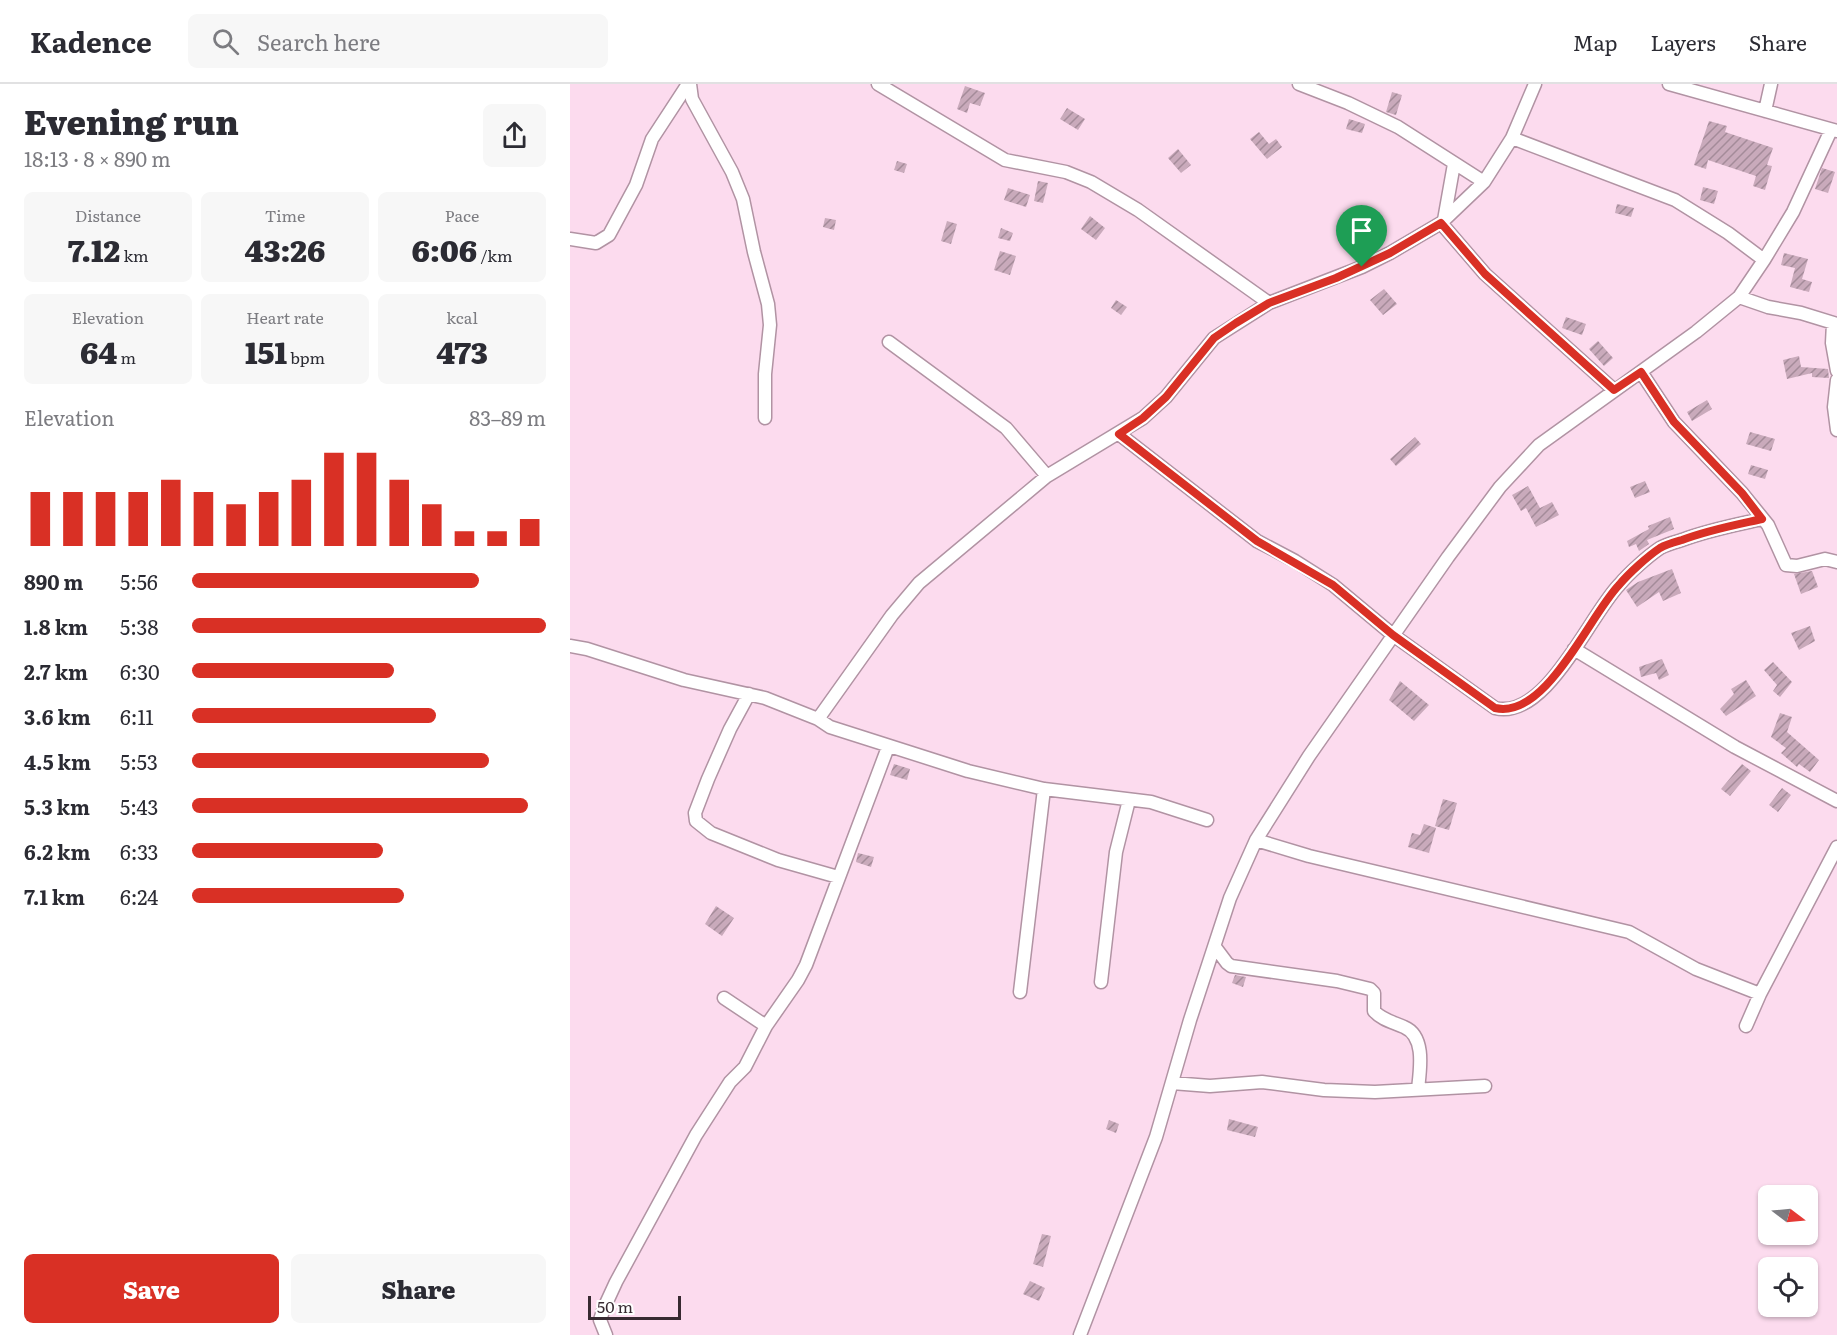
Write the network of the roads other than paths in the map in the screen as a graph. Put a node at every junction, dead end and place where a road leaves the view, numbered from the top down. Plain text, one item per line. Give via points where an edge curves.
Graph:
1 (689, 84) edge
2 (878, 84) edge
3 (1299, 84) edge
4 (1535, 84) edge
5 (1669, 84) edge
6 (1771, 84) edge
7 (1765, 111) junction
8 (1834, 131) edge
9 (1512, 138) junction
10 (1454, 164) junction
11 (1484, 182) junction
12 (1442, 222) junction
13 (570, 239) edge
14 (1764, 260) junction
15 (1739, 297) junction
16 (1269, 303) junction
17 (1835, 324) edge
18 (889, 342) dead end
19 (1837, 371) edge
20 (1641, 372) junction
21 (1837, 380) edge
22 (1614, 390) junction
23 (765, 418) dead end
24 (1837, 430) edge
25 (1119, 434) junction
26 (1047, 476) junction
27 (1762, 519) junction
28 (1837, 562) edge
29 (1393, 635) junction
30 (570, 646) edge
31 (1574, 649) junction
32 (749, 694) junction
33 (818, 719) junction
34 (888, 747) junction
35 (1044, 789) junction
36 (1129, 800) junction
37 (1837, 801) edge
38 (1207, 820) dead end
39 (1256, 840) junction
40 (1837, 847) edge
41 (838, 877) junction
42 (1215, 947) junction
43 (1101, 982) dead end
44 (1020, 992) dead end
45 (1760, 994) junction
46 (724, 998) dead end
47 (766, 1026) junction
48 (1746, 1026) dead end
49 (1172, 1083) junction
50 (1485, 1086) dead end
51 (1418, 1089) junction
52 (606, 1335) edge
53 (1080, 1335) edge

1 - 13 street via 652,139 636,185 609,235 596,243
1 - 23 street via 692,99 743,199 768,304
2 - 16 street via 1005,160 1066,172 1091,182
3 - 10 street via 1398,127
4 - 9 street
5 - 7 street
6 - 7 street
7 - 8 street
8 - 14 street
9 - 11 street
9 - 14 street via 1676,200
10 - 11 street
10 - 12 street
11 - 12 street
12 - 16 street via 1372,262
12 - 22 street via 1485,274
14 - 15 street
15 - 17 street
15 - 20 street
16 - 25 street via 1214,338 1166,397
17 - 19 street via 1832,343
18 - 26 street via 1006,428
20 - 22 street
20 - 27 street via 1674,422
21 - 24 street
22 - 29 street via 1518,465
25 - 26 street
25 - 29 street via 1257,541 1347,596
26 - 33 street via 919,583
27 - 28 street via 1786,564
27 - 31 street via 1707,531 1661,548 1618,585
29 - 31 street via 1495,708 1506,711 1525,705 1538,695
29 - 39 street
30 - 32 street via 684,680
31 - 37 street via 1735,747
32 - 33 street
32 - 41 street via 708,779 695,813 696,821 711,833 778,860
33 - 34 street
34 - 35 street
34 - 41 street
35 - 36 street
35 - 44 street
36 - 38 street via 1151,802
36 - 43 street via 1116,852
39 - 42 street via 1230,898
39 - 45 street via 1308,856 1629,932 1696,969
40 - 45 street
41 - 47 street via 806,965
42 - 49 street
42 - 51 street via 1232,966 1370,989 1376,1014 1407,1028 1416,1040 1421,1057
45 - 48 street
46 - 47 street
47 - 52 street via 745,1067 730,1082 696,1135 616,1282 600,1320
49 - 51 street via 1210,1086 1262,1082 1375,1092
49 - 53 street via 1152,1147
50 - 51 street

